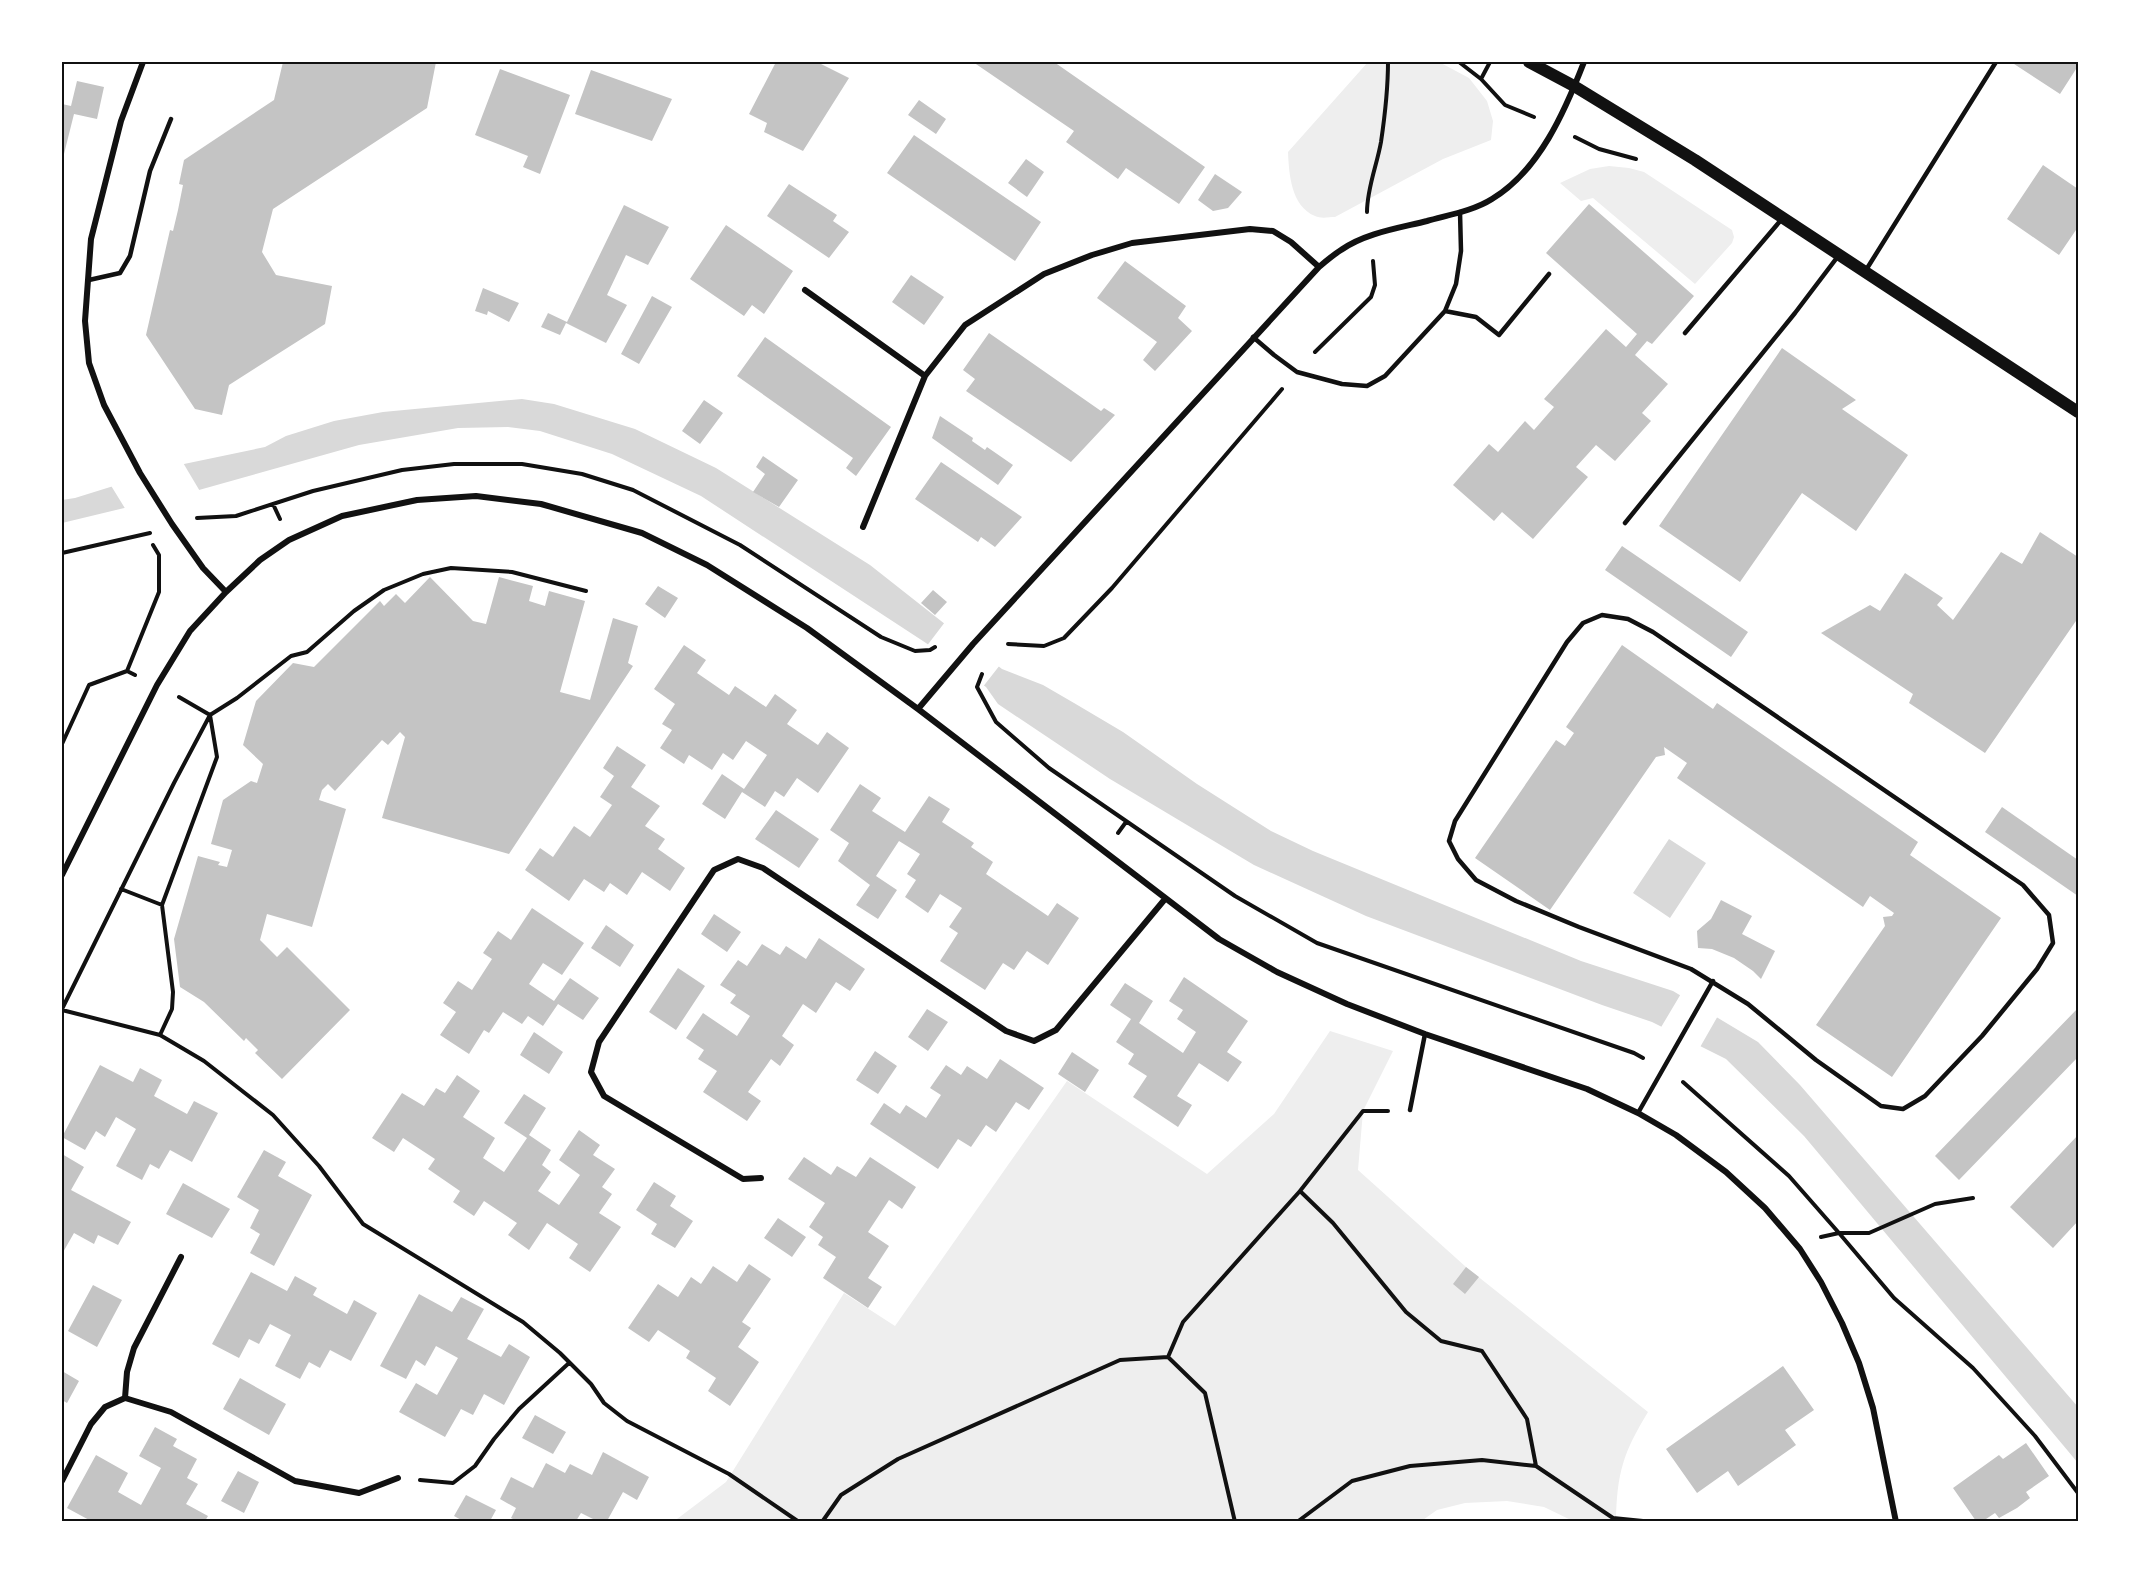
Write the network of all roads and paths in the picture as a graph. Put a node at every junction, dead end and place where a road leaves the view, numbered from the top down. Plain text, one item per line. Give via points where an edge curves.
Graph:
1 (143, 62) edge
2 (1388, 62) edge
3 (1459, 62) edge
4 (1528, 62) edge
5 (1584, 62) edge
6 (1996, 62) edge
7 (1481, 79) dead end
8 (1574, 87) junction
9 (171, 119) dead end
10 (1460, 212) junction
11 (1783, 218) junction
12 (1371, 236) junction
13 (1839, 255) junction
14 (1319, 267) junction
15 (1864, 272) junction
16 (1549, 274) dead end
17 (89, 280) junction
18 (805, 290) dead end
19 (1445, 310) junction
20 (1684, 333) dead end
21 (1253, 337) junction
22 (1297, 372) junction
23 (925, 376) junction
24 (2079, 412) edge
25 (1625, 523) dead end
26 (863, 527) dead end
27 (147, 534) dead end
28 (586, 591) dead end
29 (225, 592) junction
30 (1005, 644) dead end
31 (126, 671) junction
32 (157, 685) junction
33 (918, 709) junction
34 (210, 715) junction
35 (62, 744) edge
36 (62, 874) edge
37 (121, 889) junction
38 (1165, 899) junction
39 (162, 905) junction
40 (1713, 981) junction
41 (62, 1009) edge
42 (1425, 1034) junction
43 (160, 1035) junction
44 (1410, 1110) joint
45 (1638, 1113) junction
46 (761, 1178) dead end
47 (1300, 1191) junction
48 (1973, 1198) dead end
49 (1839, 1233) dead end
50 (181, 1257) dead end
51 (1168, 1357) junction
52 (569, 1363) junction
53 (125, 1398) junction
54 (1536, 1466) junction
55 (398, 1478) joint
56 (62, 1481) edge
57 (799, 1521) edge
58 (822, 1521) edge
59 (1235, 1521) edge
60 (1297, 1521) edge
61 (1653, 1521) edge
62 (1896, 1521) edge

1 - 17 street via 121,121 91,239
2 - 12 path via 1381,141 1367,200
3 - 7 path
4 - 8 main road
5 - 8 street
6 - 15 lane
8 - 10 street via 1546,143 1513,183 1491,200
8 - 11 main road
9 - 17 lane via 150,171 130,256 120,273
10 - 12 street
10 - 19 lane via 1458,273
11 - 13 main road
11 - 20 lane
12 - 14 street via 1342,249
12 - 22 path via 1375,285 1371,297
13 - 15 main road
13 - 25 lane
14 - 21 street
14 - 23 street via 1273,231 1250,229 1132,243 1044,274 965,325
15 - 24 main road
16 - 19 lane via 1499,335 1476,317
17 - 29 street via 85,321 89,363 104,405 160,505 203,568
18 - 23 street
19 - 22 lane via 1385,376 1367,386
21 - 22 lane
21 - 33 street
22 - 30 path via 1112,588 1064,638 1044,646
23 - 26 street
27 - 31 path via 159,555 159,592
28 - 34 path via 512,572 451,568 423,574 384,590 307,652 291,656
29 - 32 street via 190,631
29 - 33 street via 289,540 342,516 417,500 476,496 541,504 642,533 707,565 807,628
31 - 32 path
31 - 35 path via 89,685
32 - 34 path
32 - 36 street
33 - 38 street
34 - 37 path
34 - 39 path via 217,757
37 - 39 path
37 - 41 path
38 - 42 street via 1219,939 1277,972
38 - 46 street via 1056,1030 1034,1041 1006,1031 763,868 738,859 714,870 599,1042 591,1072 604,1096 742,1179
39 - 43 path via 173,992 172,1009
40 - 40 lane via 1881,1106 1903,1109 1925,1096 1982,1036 2037,969 2053,943 2049,915 2023,885 1653,632 1628,619 1602,615 1583,623 1567,642 1455,821 1449,841 1476,880 1516,901
40 - 45 lane
41 - 43 path
42 - 44 lane
42 - 45 street via 1587,1089
43 - 52 path via 204,1061 273,1115 363,1224 523,1322
44 - 47 path via 1363,1111
45 - 62 street via 1726,1172 1765,1208 1800,1249 1821,1282 1866,1386
47 - 51 path via 1184,1322
47 - 54 path via 1406,1312 1441,1341 1482,1351 1527,1419
48 - 49 path via 1935,1204 1869,1233
50 - 53 street via 134,1348
51 - 58 path via 1120,1360 898,1459 841,1495
51 - 59 path via 1205,1393
52 - 55 path via 519,1409 475,1466 453,1483
52 - 57 path via 604,1403 627,1421 729,1474
53 - 55 street via 171,1412 295,1481 358,1493
53 - 56 street via 105,1407 91,1424
54 - 60 path via 1482,1460 1410,1466 1352,1481
54 - 61 path via 1613,1518

